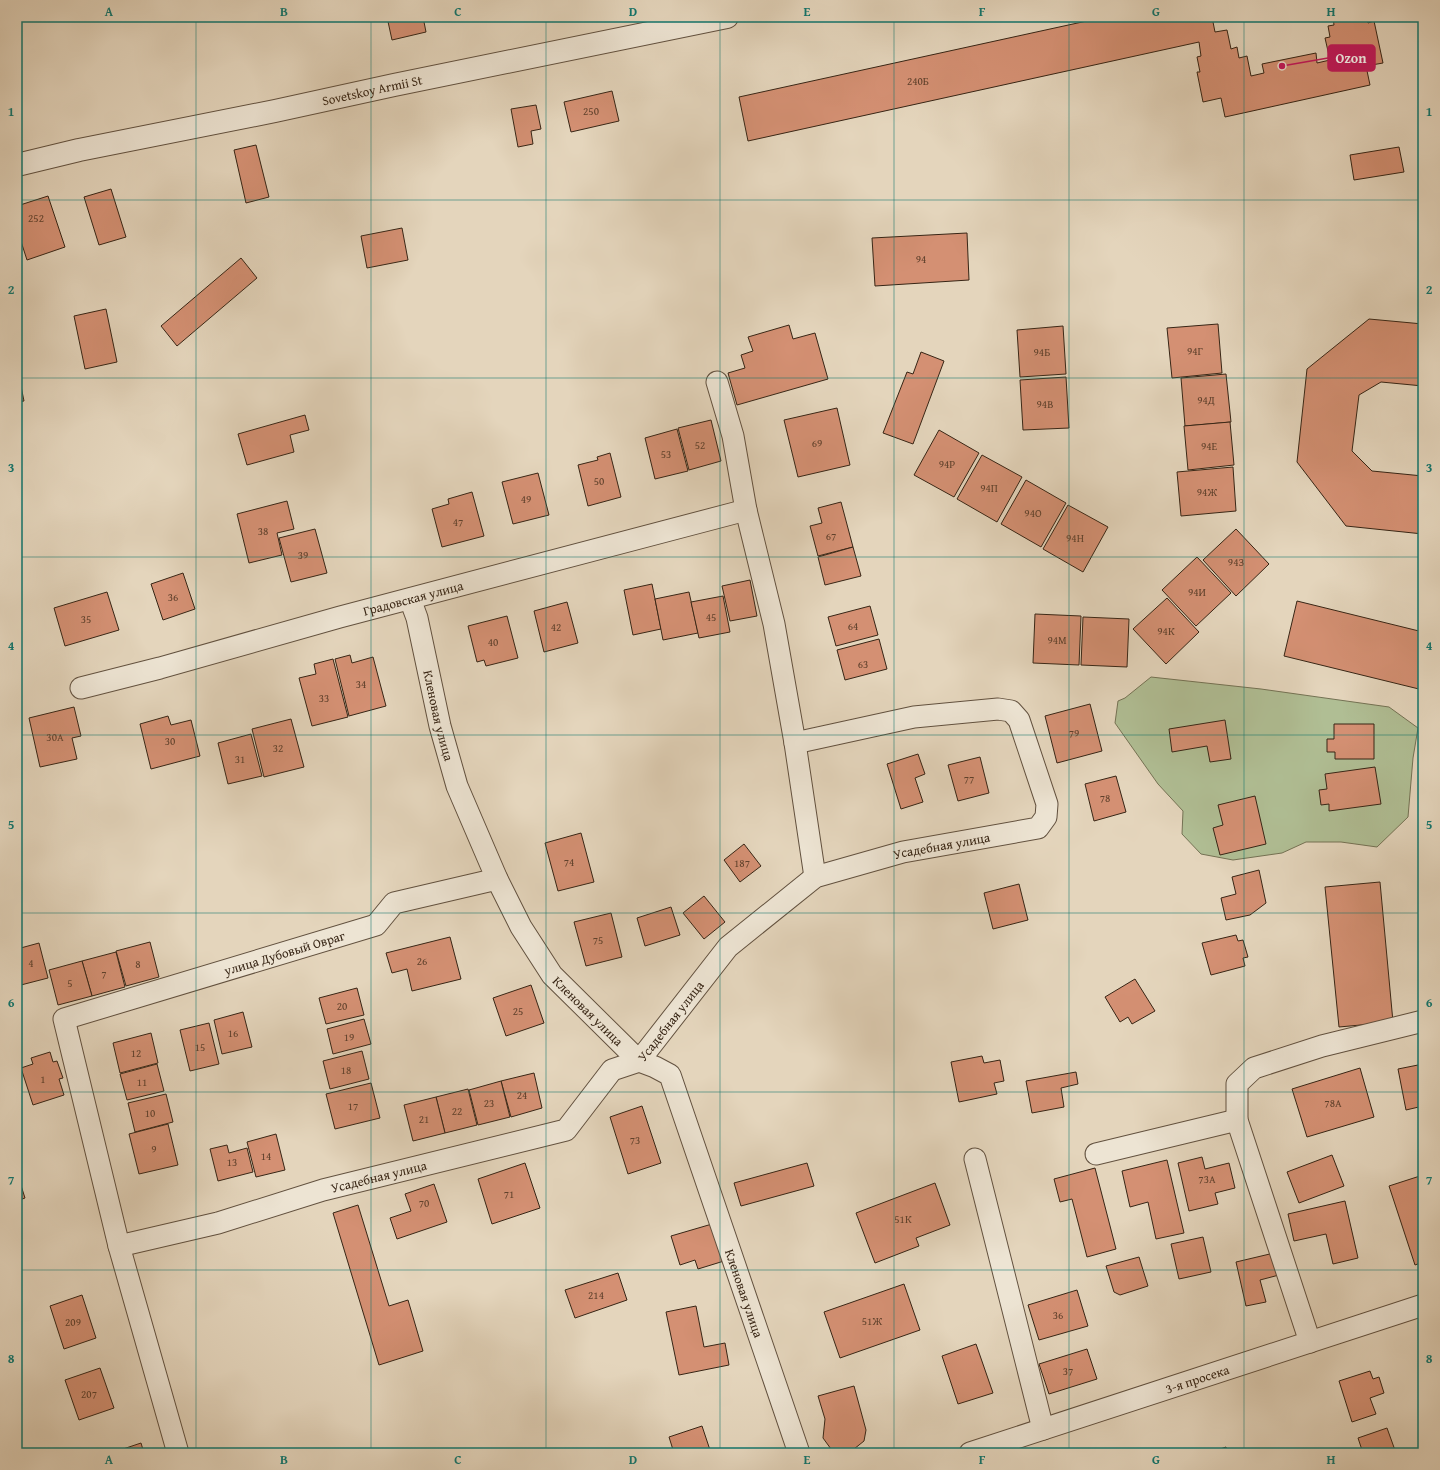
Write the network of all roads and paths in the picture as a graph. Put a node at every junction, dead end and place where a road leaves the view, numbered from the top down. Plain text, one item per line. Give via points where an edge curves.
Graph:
1 (727, 17) edge
2 (17, 165) edge
3 (717, 382) dead end
4 (746, 510) junction
5 (410, 599) junction
6 (81, 688) dead end
7 (795, 743) junction
8 (815, 876) junction
9 (497, 879) junction
10 (1423, 1021) edge
11 (639, 1061) junction
12 (1238, 1120) junction
13 (1096, 1154) dead end
14 (975, 1159) dead end
15 (120, 1246) junction
16 (1423, 1305) edge
17 (1310, 1342) junction
18 (1043, 1429) junction
19 (178, 1453) edge
20 (799, 1453) edge
21 (970, 1453) edge

1 - 2 street, Sovetskoy Armii St via 79,150
3 - 4 street via 733,436
4 - 5 street, Градовская улица
4 - 7 street via 774,624
5 - 6 street, Градовская улица
5 - 9 street, Кленовая улица via 417,618 440,726 457,786
7 - 8 street
7 - 8 street, Усадебная улица via 914,717 998,709 1011,712 1020,720 1047,804 1046,817 1038,828 903,852
8 - 11 street, Усадебная улица via 728,947
9 - 11 street, Кленовая улица via 521,927 552,975
9 - 15 street, улица Дубовый Овраг via 394,903 376,925 64,1019
10 - 12 street via 1322,1046 1254,1068 1237,1084
11 - 15 street, Усадебная улица via 612,1070 566,1130 329,1188 218,1223
11 - 20 street, Кленовая улица via 670,1075
12 - 13 street
12 - 17 street
14 - 18 street
15 - 19 street
16 - 17 street, 3-я просека
17 - 18 street, 3-я просека
18 - 21 street, 3-я просека

